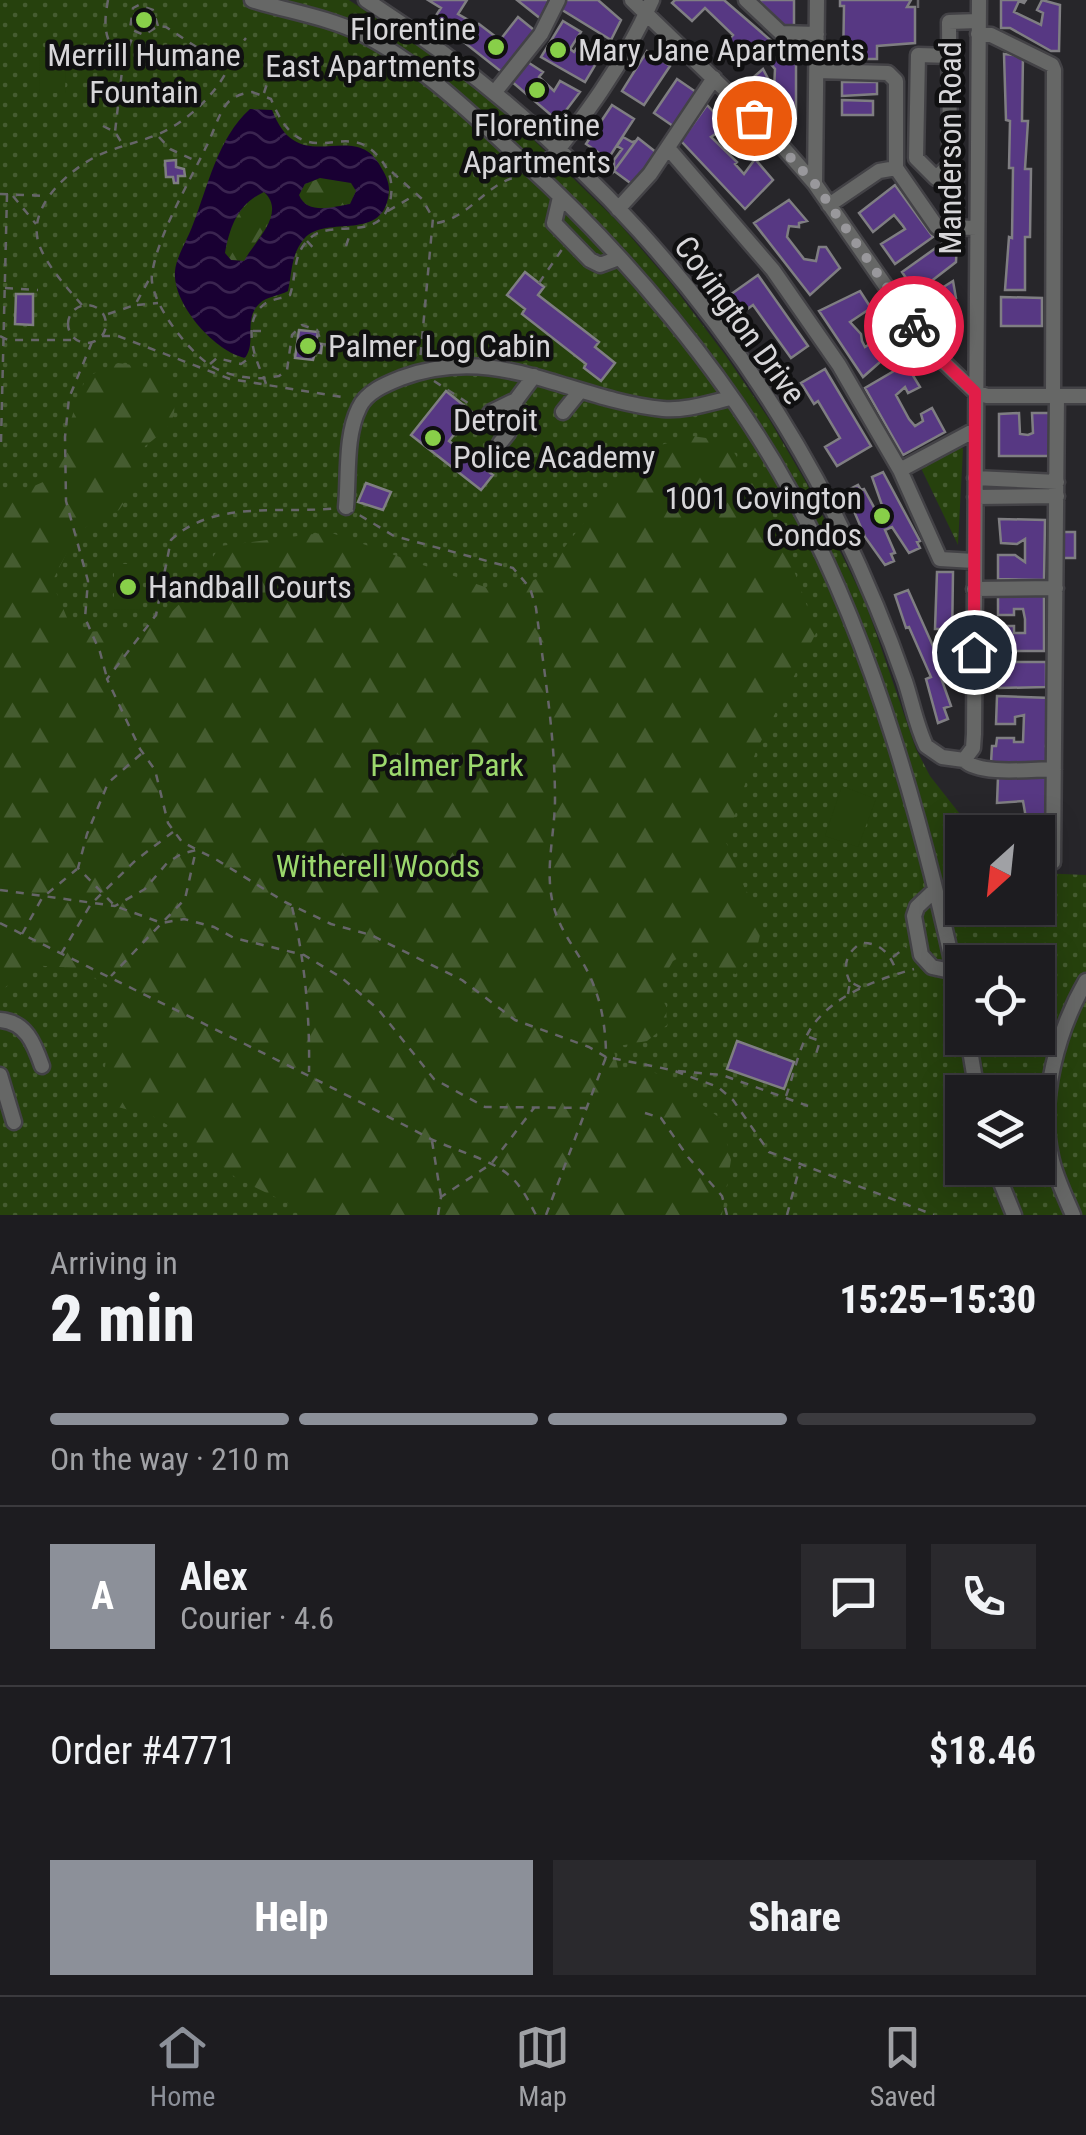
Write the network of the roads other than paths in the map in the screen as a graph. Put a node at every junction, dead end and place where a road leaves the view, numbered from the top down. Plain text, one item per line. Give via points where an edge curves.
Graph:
1 (252, 0) edge
2 (366, 0) edge
3 (558, 0) edge
4 (632, 0) edge
5 (746, 0) edge
6 (817, 0) edge
7 (978, 0) edge
8 (649, 6) edge
9 (978, 27) junction
10 (817, 34) junction
11 (950, 56) junction
12 (816, 70) junction
13 (714, 78) junction
14 (494, 93) junction
15 (668, 148) junction
16 (558, 149) junction
17 (896, 168) junction
18 (538, 174) junction
19 (815, 184) junction
20 (560, 196) junction
21 (829, 205) junction
22 (618, 208) junction
23 (976, 228) junction
24 (618, 258) junction
25 (534, 376) junction
26 (580, 391) junction
27 (975, 392) junction
28 (1056, 395) junction
29 (1086, 396) edge
30 (731, 398) junction
31 (516, 400) junction
32 (563, 412) dead end
33 (481, 424) dead end
34 (975, 430) junction
35 (500, 443) dead end
36 (900, 470) junction
37 (975, 478) junction
38 (1057, 489) junction
39 (975, 496) junction
40 (346, 507) road end
41 (974, 561) junction
42 (1056, 588) junction
43 (974, 589) junction
44 (957, 759) junction
45 (1054, 770) junction
46 (1054, 815) edge
47 (935, 890) junction
48 (948, 945) edge
49 (945, 970) edge
50 (1086, 982) edge
51 (0, 1020) edge
52 (42, 1066) dead end
53 (0, 1075) edge
54 (14, 1122) dead end
55 (1001, 1185) edge
56 (1014, 1215) edge
57 (1073, 1215) edge

1 - 18 street via 348,28 382,46
2 - 14 street, Covington Drive
3 - 14 street via 541,34
4 - 8 street
5 - 10 street via 781,33
6 - 10 street
7 - 9 street, Manderson Road
8 - 13 street
8 - 16 street via 601,92
9 - 11 street via 949,22
9 - 23 street, Manderson Road
9 - 28 street via 1054,70
10 - 12 street
11 - 11 street via 950,166 936,178 916,158 918,55
12 - 17 street via 888,74 896,81
12 - 19 street
13 - 15 street
13 - 19 street
14 - 16 street, Covington Drive
15 - 22 street
15 - 36 street via 773,270
16 - 18 street
16 - 22 street, Covington Drive
17 - 21 street via 879,171
17 - 23 street via 937,226
18 - 20 street
19 - 21 street
20 - 24 street
20 - 24 street via 554,223 600,265
21 - 27 street via 928,347
22 - 44 street, Covington Drive via 701,304 789,434 872,595 923,741 936,754
23 - 27 street, Manderson Road
24 - 30 street
25 - 26 street
25 - 31 street
25 - 40 street via 470,364 420,370 364,400 353,429
26 - 30 street via 667,410
26 - 32 street
27 - 28 street
27 - 34 street, Manderson Road
28 - 29 street
28 - 38 street
30 - 47 street via 792,492 868,662
31 - 33 street
31 - 35 street
34 - 36 street
34 - 37 street, Manderson Road
36 - 41 street via 940,559
37 - 38 street
37 - 39 street, Manderson Road
38 - 39 street
38 - 42 street
39 - 41 street, Manderson Road
41 - 43 street, Manderson Road
42 - 43 street
42 - 45 street
43 - 44 street, Manderson Road via 973,748
44 - 45 street via 986,769
45 - 46 street
47 - 48 street
47 - 49 street via 914,916 922,955
50 - 57 street via 1059,1046 1047,1117 1050,1156
51 - 52 street via 26,1032
53 - 54 street
55 - 56 street

